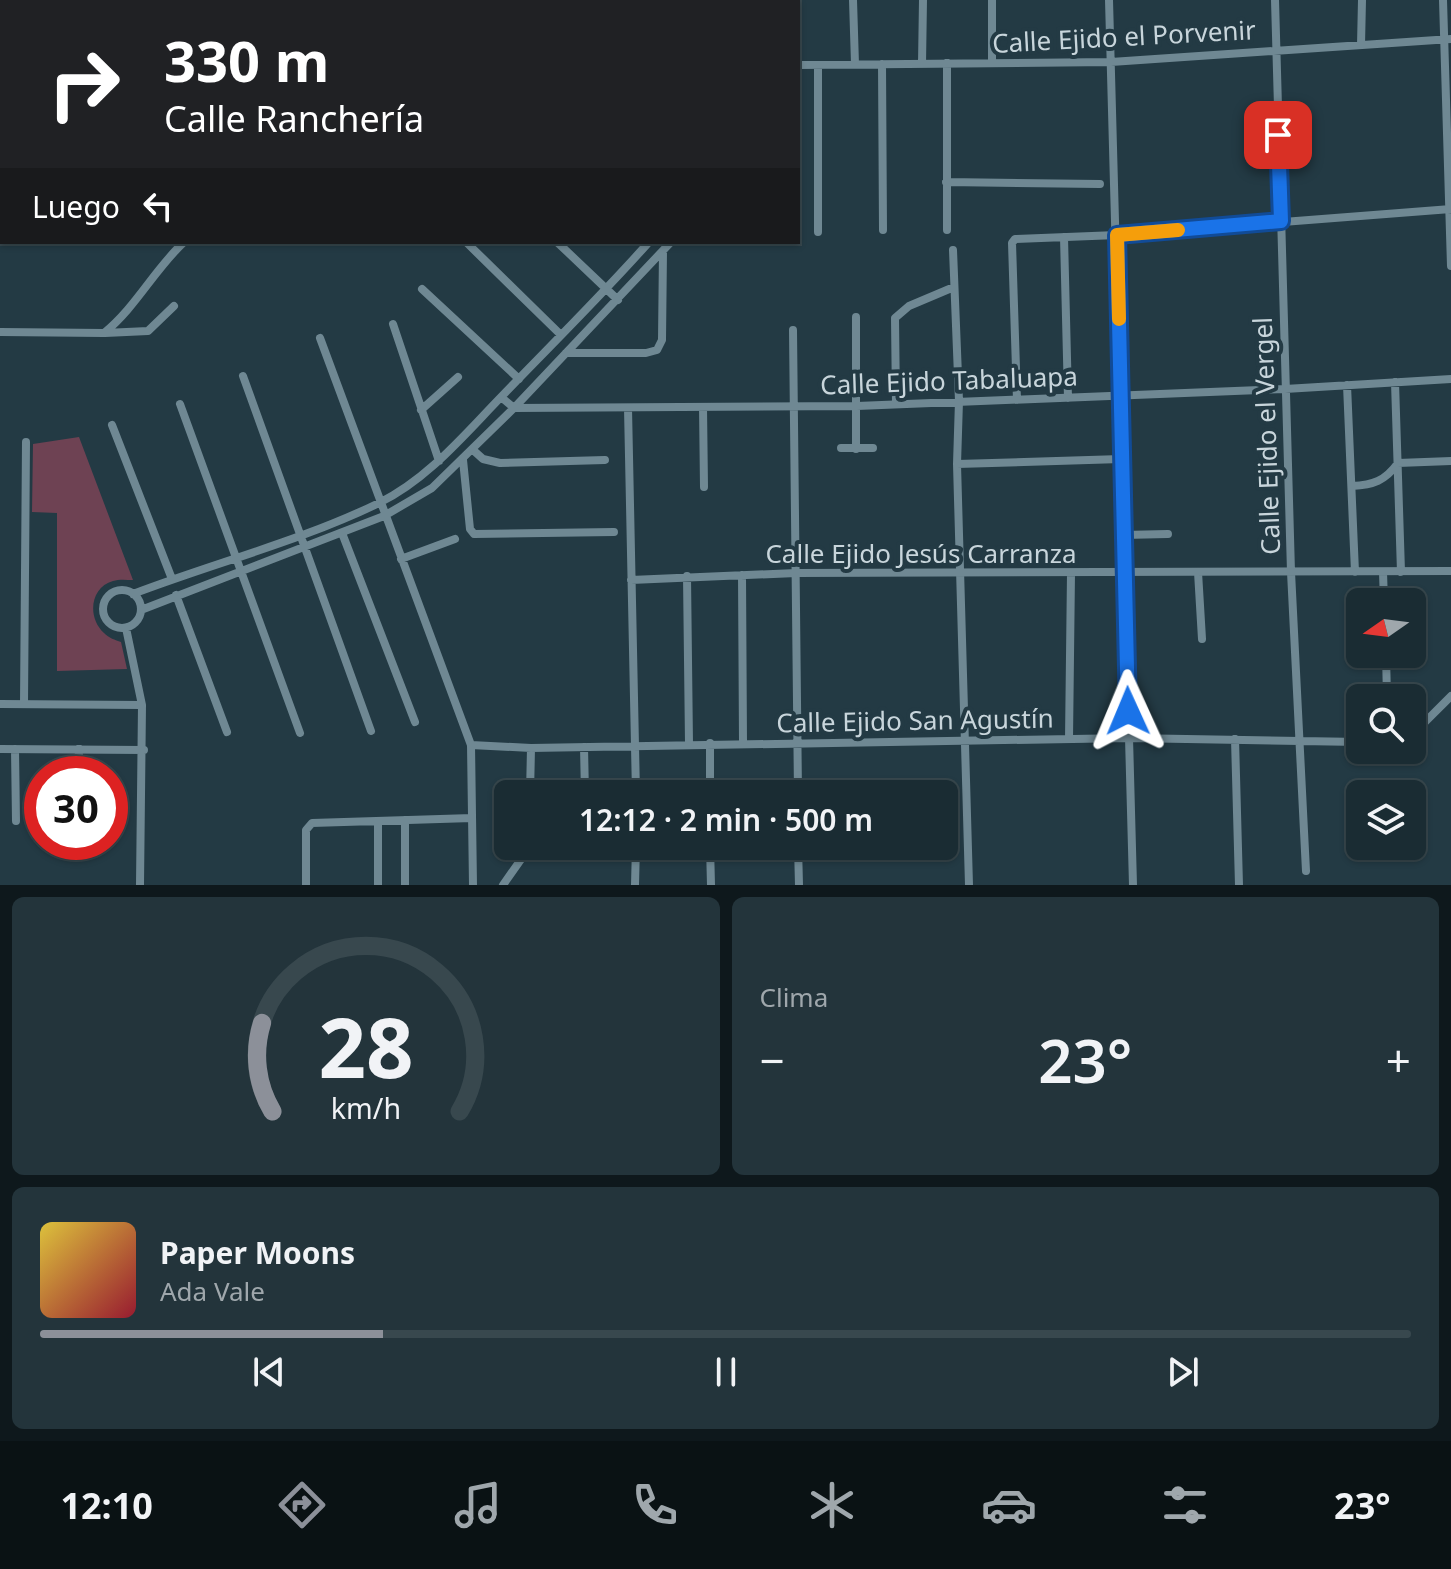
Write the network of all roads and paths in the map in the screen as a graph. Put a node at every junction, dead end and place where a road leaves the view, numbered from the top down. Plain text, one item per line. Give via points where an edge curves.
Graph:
1 (853, 0) edge
2 (923, 0) edge
3 (992, 0) edge
4 (1109, 0) edge
5 (1275, 0) edge
6 (1362, 0) edge
7 (1443, 0) edge
8 (1447, 40) edge
9 (1361, 45) junction
10 (1275, 50) junction
11 (1111, 62) junction
12 (947, 63) junction
13 (992, 63) junction
14 (855, 64) junction
15 (882, 64) junction
16 (922, 64) junction
17 (800, 65) edge
18 (818, 65) junction
19 (946, 182) junction
20 (1100, 184) dead end
21 (1450, 209) edge
22 (1281, 221) junction
23 (883, 230) dead end
24 (947, 230) dead end
25 (818, 232) dead end
26 (1117, 235) junction
27 (1064, 237) junction
28 (182, 244) edge
29 (468, 244) edge
30 (559, 244) edge
31 (647, 244) edge
32 (669, 244) edge
33 (953, 250) dead end
34 (663, 251) junction
35 (1451, 266) edge
36 (954, 287) junction
37 (422, 289) dead end
38 (607, 289) junction
39 (618, 300) junction
40 (174, 306) dead end
41 (856, 317) dead end
42 (393, 324) dead end
43 (793, 330) dead end
44 (0, 332) edge
45 (104, 333) junction
46 (561, 335) junction
47 (320, 338) dead end
48 (566, 353) junction
49 (243, 376) dead end
50 (458, 377) dead end
51 (519, 379) junction
52 (1451, 379) edge
53 (1395, 382) junction
54 (1347, 385) junction
55 (1285, 389) junction
56 (1122, 395) junction
57 (501, 397) junction
58 (1068, 398) junction
59 (1017, 400) junction
60 (959, 401) junction
61 (180, 404) dead end
62 (896, 404) junction
63 (794, 406) junction
64 (857, 406) junction
65 (703, 407) junction
66 (514, 408) junction
67 (628, 408) junction
68 (421, 410) junction
69 (112, 425) dead end
70 (26, 442) dead end
71 (841, 448) dead end
72 (873, 448) dead end
73 (856, 449) junction
74 (473, 450) junction
75 (1121, 459) junction
76 (463, 460) junction
77 (605, 460) dead end
78 (439, 461) junction
79 (1451, 461) edge
80 (1398, 463) junction
81 (957, 464) junction
82 (1352, 486) junction
83 (704, 487) dead end
84 (379, 503) junction
85 (384, 516) junction
86 (614, 532) dead end
87 (342, 533) junction
88 (1168, 534) dead end
89 (1123, 535) junction
90 (300, 536) junction
91 (455, 539) dead end
92 (304, 547) junction
93 (235, 557) junction
94 (401, 559) junction
95 (241, 571) junction
96 (1451, 571) edge
97 (962, 572) junction
98 (1198, 572) junction
99 (1291, 572) junction
100 (1355, 572) junction
101 (1383, 572) junction
102 (1401, 572) junction
103 (796, 573) junction
104 (1071, 573) junction
105 (1124, 573) junction
106 (742, 575) junction
107 (687, 576) junction
108 (172, 579) junction
109 (631, 580) junction
110 (1384, 588) edge
111 (133, 594) junction
112 (176, 595) junction
113 (141, 610) junction
114 (126, 628) junction
115 (1202, 639) dead end
116 (1451, 696) edge
117 (0, 704) edge
118 (24, 704) junction
119 (142, 705) junction
120 (1426, 721) edge
121 (415, 722) dead end
122 (371, 731) dead end
123 (227, 732) dead end
124 (300, 733) dead end
125 (1129, 738) junction
126 (1069, 739) junction
127 (1235, 739) junction
128 (1299, 739) junction
129 (1346, 741) edge
130 (797, 742) junction
131 (710, 743) junction
132 (743, 743) junction
133 (966, 743) junction
134 (689, 744) junction
135 (471, 745) junction
136 (636, 745) junction
137 (584, 747) junction
138 (531, 748) junction
139 (0, 749) edge
140 (15, 749) junction
141 (79, 749) junction
142 (144, 750) junction
143 (79, 756) edge
144 (530, 780) edge
145 (585, 780) edge
146 (636, 780) edge
147 (710, 780) edge
148 (798, 780) edge
149 (472, 818) junction
150 (405, 820) junction
151 (16, 821) dead end
152 (378, 821) junction
153 (521, 860) edge
154 (636, 860) edge
155 (710, 860) edge
156 (798, 860) edge
157 (1306, 871) dead end
158 (140, 885) edge
159 (306, 885) edge
160 (378, 885) edge
161 (405, 885) edge
162 (473, 885) edge
163 (503, 885) edge
164 (635, 885) edge
165 (711, 885) edge
166 (799, 885) edge
167 (969, 885) edge
168 (1133, 885) edge
169 (1239, 885) edge

1 - 14 street
2 - 16 street
3 - 13 street
4 - 11 street
5 - 10 street, Calle Ejido el Vergel
6 - 9 street
7 - 8 street
8 - 9 street, Calle Ejido el Porvenir
8 - 21 street
9 - 10 street, Calle Ejido el Porvenir
10 - 11 street, Calle Ejido el Porvenir
10 - 22 street, Calle Ejido el Vergel
11 - 13 street, Calle Ejido el Porvenir
11 - 26 street
12 - 13 street, Calle Ejido el Porvenir
12 - 16 street, Calle Ejido el Porvenir
12 - 19 street
14 - 15 street, Calle Ejido el Porvenir
14 - 18 street, Calle Ejido el Porvenir
15 - 16 street, Calle Ejido el Porvenir
15 - 23 street
17 - 18 street, Calle Ejido el Porvenir
18 - 25 street
19 - 20 street
19 - 24 street
21 - 22 street
21 - 35 street
22 - 26 street
22 - 55 street, Calle Ejido el Vergel
26 - 27 street
26 - 56 street
27 - 58 street
27 - 59 street via 1013,240
28 - 45 street via 133,307
29 - 46 street
30 - 38 street
31 - 38 street
32 - 34 street
33 - 36 street
34 - 39 street
34 - 48 street via 662,340 657,350
36 - 60 street
36 - 62 street via 909,306 894,320
37 - 51 street
38 - 39 street
38 - 46 street
39 - 48 street
40 - 45 street via 148,331
41 - 64 street
42 - 68 street
43 - 63 street
44 - 45 street
46 - 51 street
47 - 84 street
48 - 66 street
49 - 90 street
50 - 68 street
51 - 57 street
52 - 53 street, Calle Ejido Tabaluapa
53 - 54 street, Calle Ejido Tabaluapa
53 - 80 street
54 - 55 street, Calle Ejido Tabaluapa
54 - 82 street
55 - 56 street, Calle Ejido Tabaluapa
55 - 99 street, Calle Ejido el Vergel
56 - 58 street, Calle Ejido Tabaluapa
56 - 75 street
57 - 66 street
57 - 78 street
58 - 59 street, Calle Ejido Tabaluapa
59 - 60 street, Calle Ejido Tabaluapa
60 - 62 street, Calle Ejido Tabaluapa
60 - 81 street
61 - 93 street
62 - 64 street, Calle Ejido Tabaluapa
63 - 64 street, Calle Ejido Tabaluapa
63 - 65 street, Calle Ejido Tabaluapa
63 - 103 street
64 - 73 street
65 - 67 street, Calle Ejido Tabaluapa
65 - 83 street
66 - 67 street, Calle Ejido Tabaluapa
66 - 74 street
67 - 109 street
68 - 78 street
69 - 108 street
70 - 118 street
71 - 73 street
72 - 73 street
74 - 76 street
74 - 77 street via 500,463
75 - 81 street
75 - 89 street
76 - 85 street via 432,488
76 - 86 street via 474,534
78 - 84 street
79 - 80 street
80 - 82 street via 1381,481
80 - 102 street
81 - 97 street
82 - 100 street
84 - 85 street
84 - 90 street
85 - 87 street
85 - 94 street
87 - 92 street
87 - 121 street
88 - 89 street
89 - 105 street
90 - 92 street
90 - 93 street
91 - 94 street
92 - 95 street
92 - 122 street
93 - 95 street
93 - 108 street
94 - 135 street
95 - 112 street
95 - 124 street
96 - 102 street, Calle Ejido Jesús Carranza
97 - 103 street, Calle Ejido Jesús Carranza
97 - 104 street, Calle Ejido Jesús Carranza
97 - 133 street
98 - 99 street, Calle Ejido Jesús Carranza
98 - 105 street, Calle Ejido Jesús Carranza
98 - 115 street
99 - 100 street, Calle Ejido Jesús Carranza
99 - 128 street, Calle Ejido el Vergel
100 - 101 street, Calle Ejido Jesús Carranza
101 - 102 street, Calle Ejido Jesús Carranza
101 - 110 street
103 - 106 street, Calle Ejido Jesús Carranza
103 - 130 street
104 - 105 street, Calle Ejido Jesús Carranza
104 - 126 street
105 - 125 street
106 - 107 street, Calle Ejido Jesús Carranza
106 - 132 street
107 - 109 street, Calle Ejido Jesús Carranza
107 - 134 street
108 - 111 street
109 - 136 street
111 - 113 street
111 - 114 street via 116,591 104,604 109,622
112 - 113 street
112 - 123 street
113 - 114 street
114 - 119 street
116 - 120 street
117 - 118 street
118 - 119 street
119 - 142 street
125 - 126 street, Calle Ejido San Agustín
125 - 127 street, Calle Ejido San Agustín
125 - 168 street
126 - 133 street, Calle Ejido San Agustín
127 - 128 street, Calle Ejido San Agustín
127 - 169 street
128 - 129 street, Calle Ejido San Agustín
128 - 157 street, Calle Ejido el Vergel
130 - 132 street, Calle Ejido San Agustín
130 - 133 street, Calle Ejido San Agustín
130 - 148 street
131 - 132 street, Calle Ejido San Agustín
131 - 134 street, Calle Ejido San Agustín
131 - 147 street
133 - 167 street
134 - 136 street, Calle Ejido San Agustín
135 - 138 street, Calle Ejido San Agustín
135 - 149 street
136 - 137 street, Calle Ejido San Agustín
136 - 146 street
137 - 138 street, Calle Ejido San Agustín
137 - 145 street
138 - 144 street
139 - 140 street
140 - 141 street
140 - 151 street
141 - 142 street
141 - 143 street
142 - 158 street
149 - 150 street
149 - 162 street
150 - 152 street
150 - 161 street
152 - 159 street via 309,824
152 - 160 street
153 - 163 street
154 - 164 street
155 - 165 street
156 - 166 street

